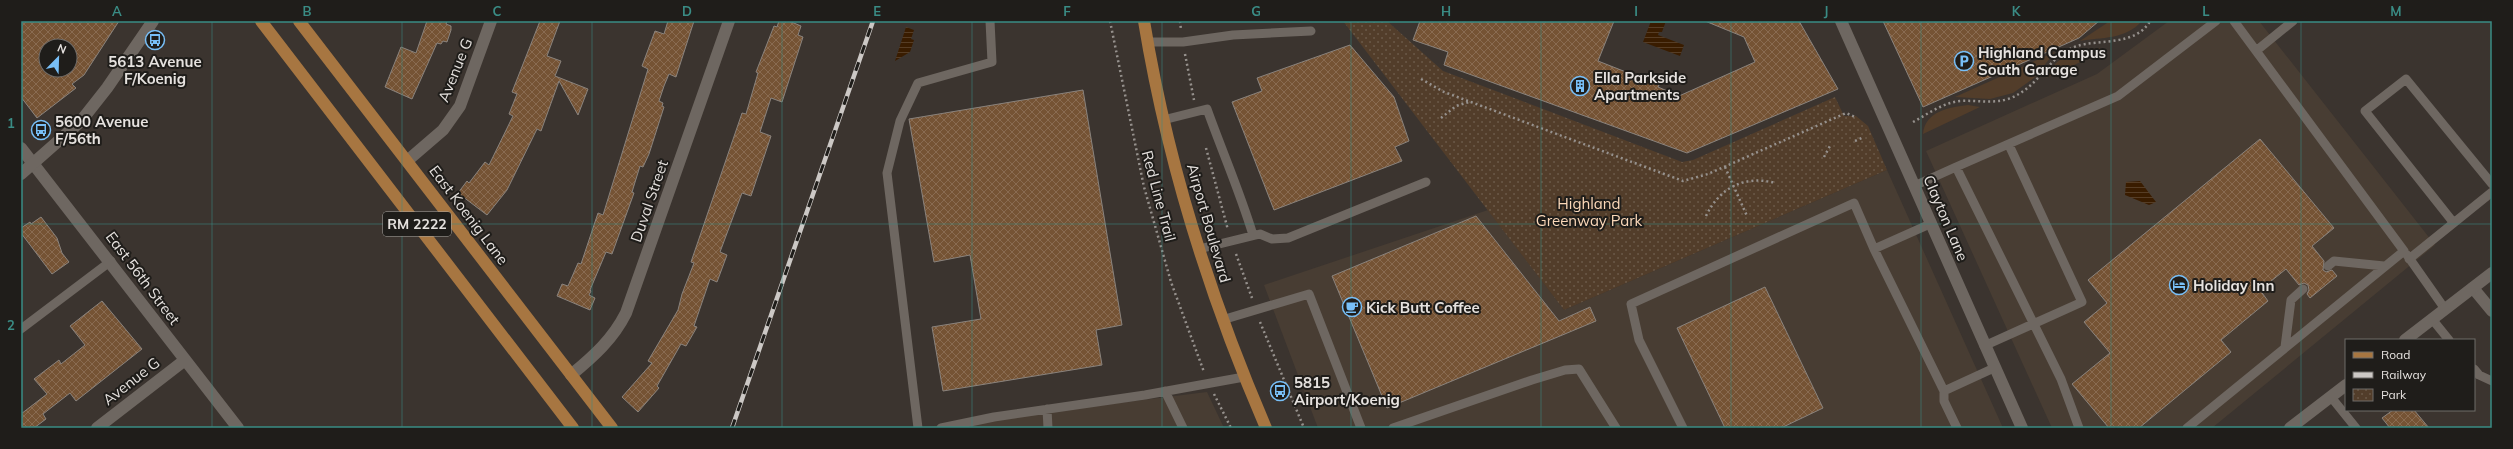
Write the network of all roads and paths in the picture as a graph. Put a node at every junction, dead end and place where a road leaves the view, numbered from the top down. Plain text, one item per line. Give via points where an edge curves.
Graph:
1 (153, 21) edge
2 (261, 21) edge
3 (299, 21) edge
4 (492, 21) edge
5 (729, 21) edge
6 (990, 21) edge
7 (1110, 21) edge
8 (1144, 21) edge
9 (1180, 21) edge
10 (1841, 21) edge
11 (2150, 21) edge
12 (2216, 21) edge
13 (2234, 21) edge
14 (2293, 21) edge
15 (1181, 31) dead end
16 (1311, 31) dead end
17 (1147, 42) junction
18 (2256, 51) junction
19 (1186, 57) dead end
20 (1421, 79) dead end
21 (1194, 99) dead end
22 (1470, 102) junction
23 (1855, 116) dead end
24 (1441, 118) dead end
25 (1163, 120) junction
26 (1913, 122) dead end
27 (1864, 137) dead end
28 (1855, 141) dead end
29 (2009, 145) junction
30 (1830, 146) dead end
31 (21, 148) edge
32 (1824, 157) dead end
33 (407, 161) junction
34 (34, 164) junction
35 (1725, 166) junction
36 (1956, 167) junction
37 (21, 174) edge
38 (1426, 182) dead end
39 (1776, 183) dead end
40 (2492, 184) edge
41 (1733, 186) junction
42 (1914, 186) junction
43 (2492, 192) edge
44 (1218, 194) dead end
45 (1706, 216) dead end
46 (1747, 216) dead end
47 (2453, 222) junction
48 (1930, 224) junction
49 (1229, 232) dead end
50 (1253, 235) junction
51 (1199, 249) junction
52 (1874, 249) junction
53 (2404, 251) junction
54 (1237, 255) dead end
55 (2409, 259) junction
56 (111, 261) junction
57 (2328, 266) dead end
58 (2384, 266) junction
59 (2492, 273) edge
60 (2473, 288) junction
61 (2303, 289) dead end
62 (1254, 303) dead end
63 (2445, 309) junction
64 (2492, 311) edge
65 (2432, 319) junction
66 (1222, 320) junction
67 (2034, 324) junction
68 (1261, 326) dead end
69 (21, 329) edge
70 (2406, 339) edge
71 (2448, 339) edge
72 (1984, 346) junction
73 (2286, 348) junction
74 (185, 360) junction
75 (1994, 368) junction
76 (2475, 370) edge
77 (1204, 372) dead end
78 (572, 375) junction
79 (1244, 377) junction
80 (2492, 381) edge
81 (2345, 386) edge
82 (1165, 391) junction
83 (1944, 391) junction
84 (2331, 397) junction
85 (1219, 403) dead end
86 (1047, 409) junction
87 (97, 428) edge
88 (238, 428) edge
89 (573, 428) edge
90 (612, 428) edge
91 (918, 428) edge
92 (941, 428) edge
93 (1048, 428) edge
94 (1183, 428) edge
95 (1230, 428) edge
96 (1266, 428) edge
97 (1304, 428) edge
98 (1360, 428) edge
99 (1394, 428) edge
100 (1616, 428) edge
101 (1683, 428) edge
102 (1957, 428) edge
103 (2022, 428) edge
104 (2079, 428) edge
105 (2187, 428) edge
106 (2290, 428) edge
107 (2356, 428) edge

1 - 34 street via 81,121
2 - 89 main road, RM 2222
3 - 33 main road, East Koenig Lane / RM 2222
4 - 33 street, Avenue G via 460,106 443,130
5 - 78 street, Duval Street via 626,313 618,330 605,346
6 - 91 lane via 992,62 918,83 900,121 887,173
7 - 77 path, Red Line Trail via 1144,187 1171,282
8 - 17 main road, Airport Boulevard
9 - 15 path
10 - 42 street, Clayton Lane
11 - 26 path via 2132,36 2078,46 2060,54 2037,82 2018,95 1995,103 1959,101 1946,104
12 - 29 lane via 2118,96
13 - 18 lane
14 - 18 lane
16 - 17 lane via 1233,35 1183,42
17 - 25 main road, Airport Boulevard
18 - 53 lane
19 - 21 path
20 - 22 path via 1435,88
22 - 24 path via 1456,106
22 - 35 path via 1675,180 1691,181
23 - 35 path via 1846,113
25 - 50 lane via 1207,109 1228,168 1238,186
25 - 51 main road, Airport Boulevard
27 - 28 path
29 - 36 lane
29 - 67 lane via 2082,302
30 - 32 path
31 - 34 street, East 56th Street
33 - 78 main road, East Koenig Lane / RM 2222
34 - 37 street
34 - 56 street, East 56th Street
35 - 41 path
36 - 42 lane
36 - 67 lane
38 - 50 lane via 1288,238 1272,239 1260,234
39 - 41 path via 1753,180
40 - 47 lane via 2406,78 2365,111
41 - 45 path via 1717,197
41 - 46 path
42 - 48 street, Clayton Lane
43 - 47 lane
44 - 49 path
47 - 55 lane
48 - 52 lane
48 - 72 street, Clayton Lane
50 - 51 lane
51 - 66 main road, Airport Boulevard
52 - 83 lane
52 - 101 lane via 1854,203 1632,304 1639,340
53 - 55 lane
53 - 58 lane
54 - 62 path
55 - 63 lane
56 - 69 lane
56 - 74 street, East 56th Street
57 - 58 lane via 2334,261
58 - 73 lane
59 - 60 street
60 - 63 street
60 - 64 street
61 - 73 lane via 2291,300
63 - 65 street
65 - 70 street
65 - 71 lane
66 - 79 main road, Airport Boulevard
66 - 98 lane via 1309,294
67 - 72 lane
67 - 104 lane via 2061,379
68 - 97 path
72 - 75 street, Clayton Lane
73 - 105 lane
74 - 87 street, Avenue G
74 - 88 street, East 56th Street
75 - 83 lane
75 - 103 street, Clayton Lane
76 - 80 lane
78 - 90 main road, East Koenig Lane / RM 2222
79 - 82 lane
79 - 96 main road, Airport Boulevard
81 - 84 street
82 - 86 lane
82 - 94 lane
83 - 102 lane via 1944,401
84 - 106 street
84 - 107 lane
85 - 95 path
86 - 92 lane
86 - 93 lane
99 - 100 lane via 1545,376 1579,368

